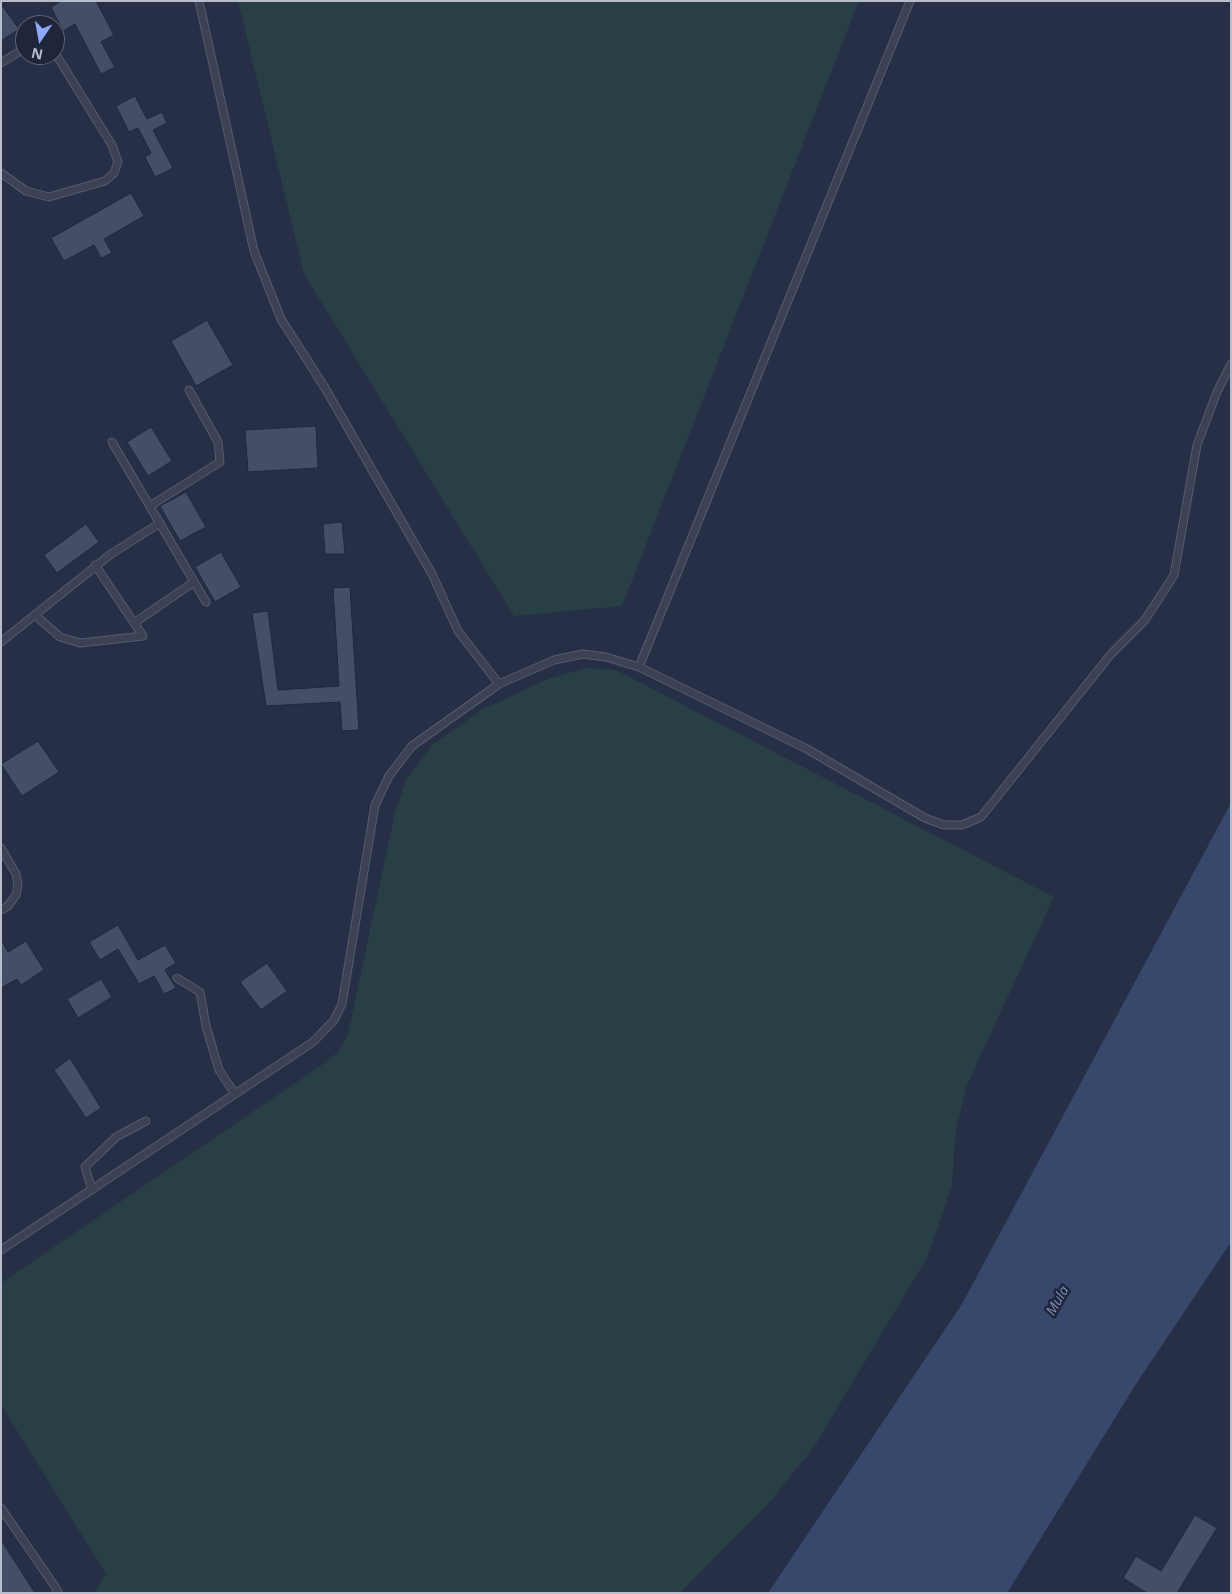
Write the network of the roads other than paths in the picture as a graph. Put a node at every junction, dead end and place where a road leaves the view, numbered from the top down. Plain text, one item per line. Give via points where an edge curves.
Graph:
1 (199, 1) edge
2 (910, 1) edge
3 (15, 55) edge
4 (1, 64) edge
5 (62, 65) edge
6 (1, 173) edge
7 (1231, 364) edge
8 (190, 390) dead end
9 (112, 442) dead end
10 (150, 506) junction
11 (160, 523) junction
12 (96, 565) junction
13 (194, 582) junction
14 (206, 602) dead end
15 (35, 615) junction
16 (134, 623) junction
17 (1, 642) edge
18 (639, 668) junction
19 (499, 684) junction
20 (1, 848) edge
21 (1, 910) edge
22 (177, 978) dead end
23 (235, 1094) junction
24 (146, 1121) dead end
25 (92, 1190) junction
26 (1, 1250) edge
27 (1, 1508) edge
28 (56, 1593) edge

1 - 19 lane via 254,251 281,319 325,388 432,574 458,632
2 - 18 lane
3 - 4 lane
5 - 6 lane via 112,145 118,162 114,173 105,181 49,197 26,191
7 - 18 lane via 1198,445 1174,575 1145,620 1110,654 981,817 962,825 944,825 926,818 807,749
8 - 10 lane via 218,442 220,462
9 - 10 lane
10 - 11 lane
11 - 12 lane
11 - 13 lane
12 - 15 lane
12 - 16 lane
13 - 14 lane
13 - 16 lane
15 - 16 lane via 60,637 80,643 142,636
15 - 17 lane
18 - 19 lane via 606,657 582,654 554,660
19 - 23 lane via 412,746 389,776 375,805 342,1004 334,1020 313,1042
20 - 21 lane via 18,884 16,895
22 - 23 lane via 200,992 219,1070
23 - 25 lane
24 - 25 lane via 116,1137 85,1167
25 - 26 lane
27 - 28 lane via 58,1591

